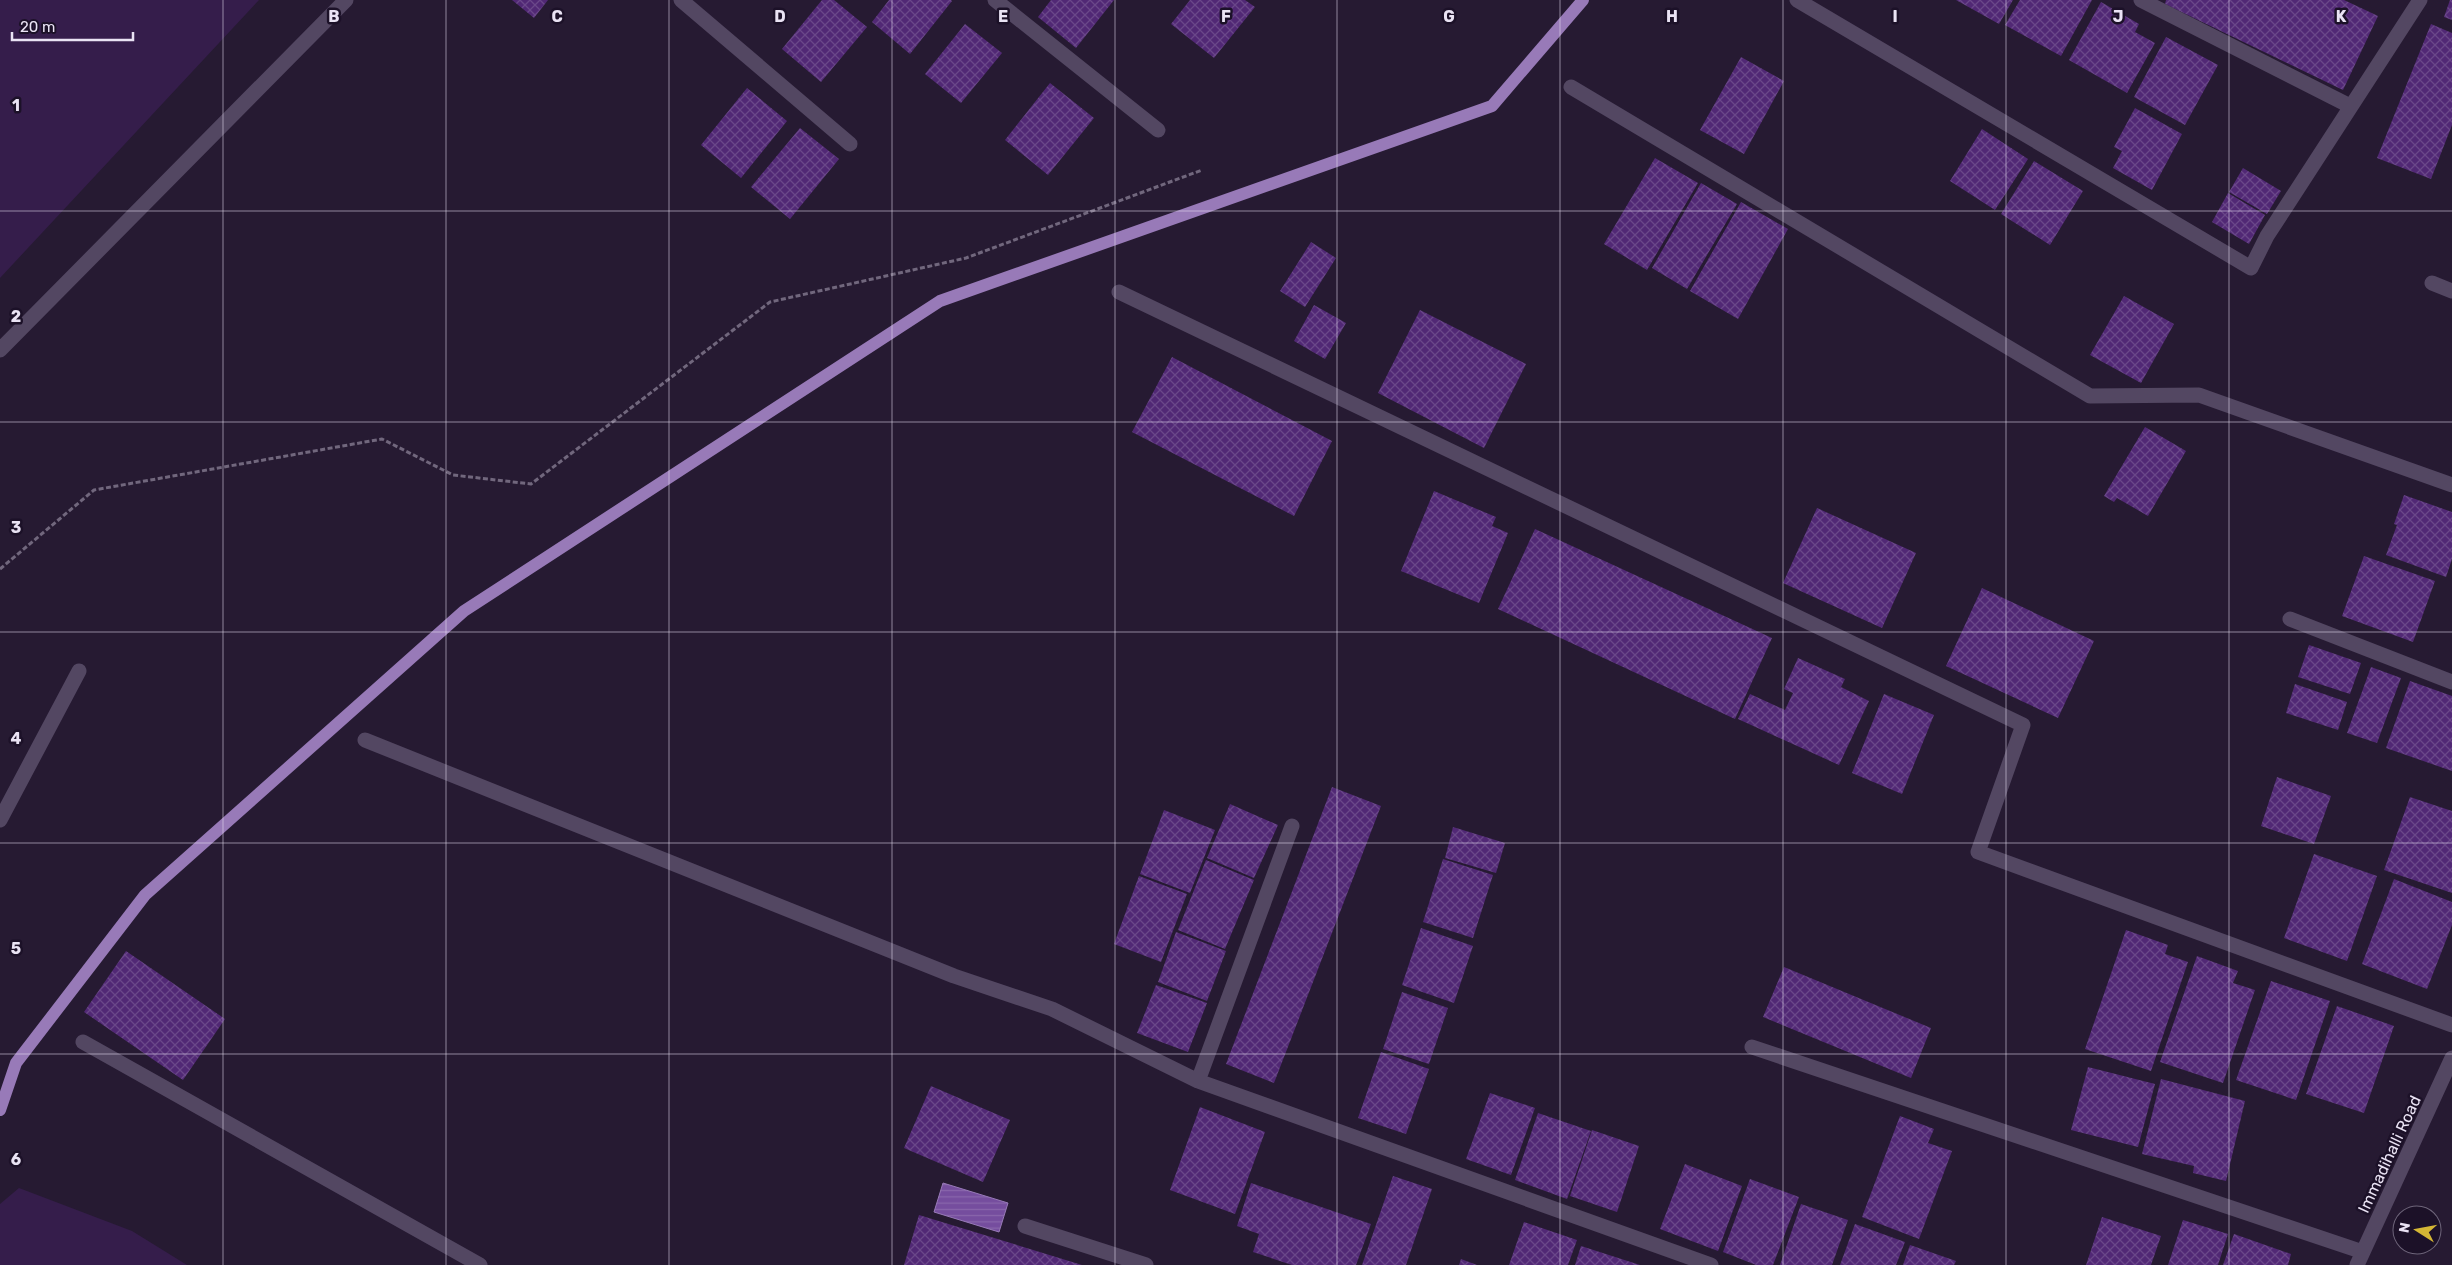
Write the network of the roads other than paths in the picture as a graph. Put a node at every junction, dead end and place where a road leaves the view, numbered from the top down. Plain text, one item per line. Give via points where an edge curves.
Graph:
1 (346, 0) edge
2 (681, 0) edge
3 (995, 0) edge
4 (1797, 0) edge
5 (2141, 0) edge
6 (2420, 0) edge
7 (1571, 87) dead end
8 (2350, 106) junction
9 (1158, 130) dead end
10 (850, 144) dead end
11 (2432, 283) dead end
12 (2452, 291) edge
13 (1119, 292) dead end
14 (0, 350) edge
15 (2452, 485) edge
16 (2290, 618) dead end
17 (79, 671) dead end
18 (2452, 682) edge
19 (365, 740) dead end
20 (0, 820) edge
21 (1292, 826) dead end
22 (2452, 1024) edge
23 (83, 1042) dead end
24 (1752, 1048) dead end
25 (2452, 1058) edge
26 (1198, 1081) junction
27 (1025, 1226) dead end
28 (2360, 1259) edge
29 (480, 1265) edge
30 (1146, 1265) edge
31 (1711, 1265) edge

1 - 14 street
2 - 10 street
3 - 9 street
4 - 8 street via 2251,268 2267,236
5 - 8 street
6 - 8 street
7 - 15 street via 2090,396 2199,395
11 - 12 street
13 - 22 street via 2023,725 1978,852
16 - 18 street
17 - 20 street
19 - 26 street via 954,976 1052,1009
21 - 26 street
23 - 29 street
24 - 28 street
25 - 28 street, Immadihalli Road
26 - 31 street
27 - 30 street

